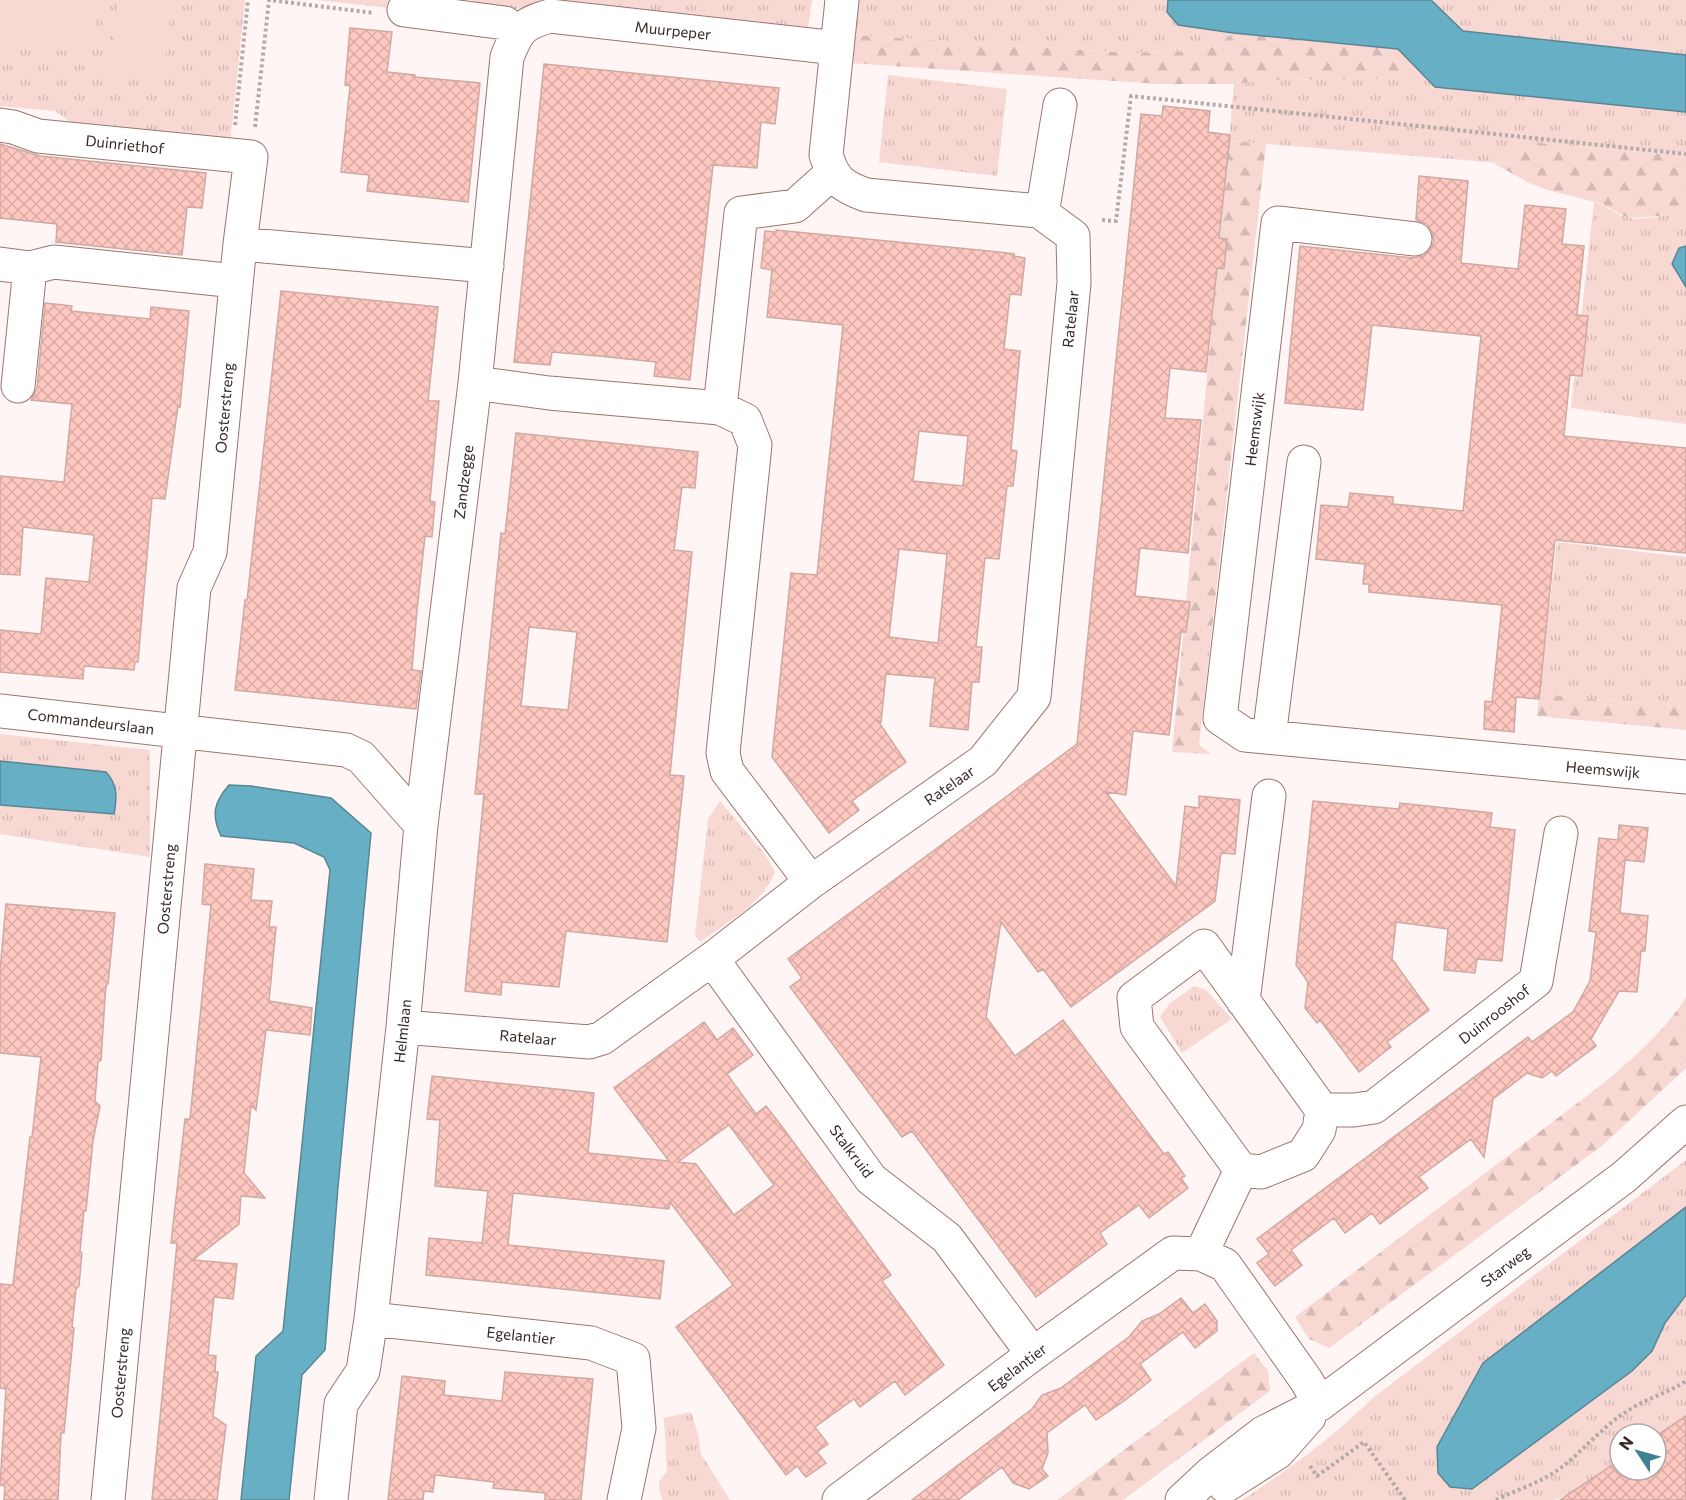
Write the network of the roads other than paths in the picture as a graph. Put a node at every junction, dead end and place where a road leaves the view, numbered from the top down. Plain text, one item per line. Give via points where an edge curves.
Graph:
1 (842, 0) edge
2 (404, 10) road end
3 (516, 36) junction
4 (837, 48) junction
5 (1060, 105) dead end
6 (0, 125) edge
7 (242, 156) joint
8 (832, 173) junction
9 (1039, 211) junction
10 (1415, 239) dead end
11 (240, 244) junction
12 (15, 266) edge
13 (487, 266) junction
14 (236, 281) junction
15 (475, 383) junction
16 (18, 386) dead end
17 (720, 408) junction
18 (1304, 462) dead end
19 (0, 711) edge
20 (181, 732) junction
21 (1269, 737) junction
22 (1686, 777) edge
23 (1269, 796) dead end
24 (421, 825) junction
25 (1561, 833) dead end
26 (811, 882) junction
27 (712, 959) junction
28 (1244, 1001) junction
29 (403, 1027) junction
30 (1322, 1110) junction
31 (1686, 1122) edge
32 (1241, 1170) junction
33 (1201, 1254) junction
34 (371, 1318) junction
35 (1034, 1354) junction
36 (1320, 1404) junction
37 (108, 1500) edge
38 (331, 1500) edge
39 (624, 1500) edge
40 (839, 1500) edge
41 (1182, 1500) edge
42 (1200, 1500) edge

1 - 4 street
2 - 3 street via 505,23
3 - 4 street, Muurpeper via 530,21 550,16
3 - 13 street via 507,57
4 - 8 street via 826,155
5 - 9 street via 1044,202
6 - 7 street, Duinriethof via 38,136
7 - 11 street, Oosterstreng
8 - 9 street via 848,189 866,195
8 - 17 street via 795,206 741,213
9 - 26 street, Ratelaar via 1073,236 1074,283 1034,697 983,761
10 - 21 street, Heemswijk via 1278,224 1220,718 1245,735
11 - 13 street
11 - 14 street, Oosterstreng
12 - 14 street via 54,262
12 - 16 street
13 - 15 street
14 - 20 street, Oosterstreng via 210,552 194,588
15 - 17 street
15 - 24 street, Zandzegge
17 - 26 street via 745,420 755,445 723,753 727,771
18 - 21 street
19 - 20 street, Commandeurslaan
20 - 24 street via 346,750 360,757
20 - 37 street, Oosterstreng
21 - 22 street, Heemswijk
23 - 28 street
24 - 29 street, Helmlaan
25 - 30 street, Duinrooshof via 1536,981 1374,1107
26 - 27 street, Ratelaar
27 - 29 street, Ratelaar via 602,1038 589,1042
27 - 35 street, Stalkruid via 871,1179 947,1238
28 - 30 street
28 - 32 street via 1204,946 1134,998 1137,1027
29 - 34 street, Helmlaan
30 - 32 street via 1319,1130 1303,1155 1261,1172
31 - 36 street, Starweg via 1624,1177
32 - 33 street
33 - 35 street, Egelantier via 1173,1253
33 - 36 street via 1225,1265
34 - 38 street, Helmlaan via 363,1371 341,1404
34 - 39 street, Egelantier via 591,1343 633,1359 639,1428
35 - 40 street, Egelantier
36 - 41 street, Starweg via 1263,1433
36 - 42 street, Starweg via 1278,1452

